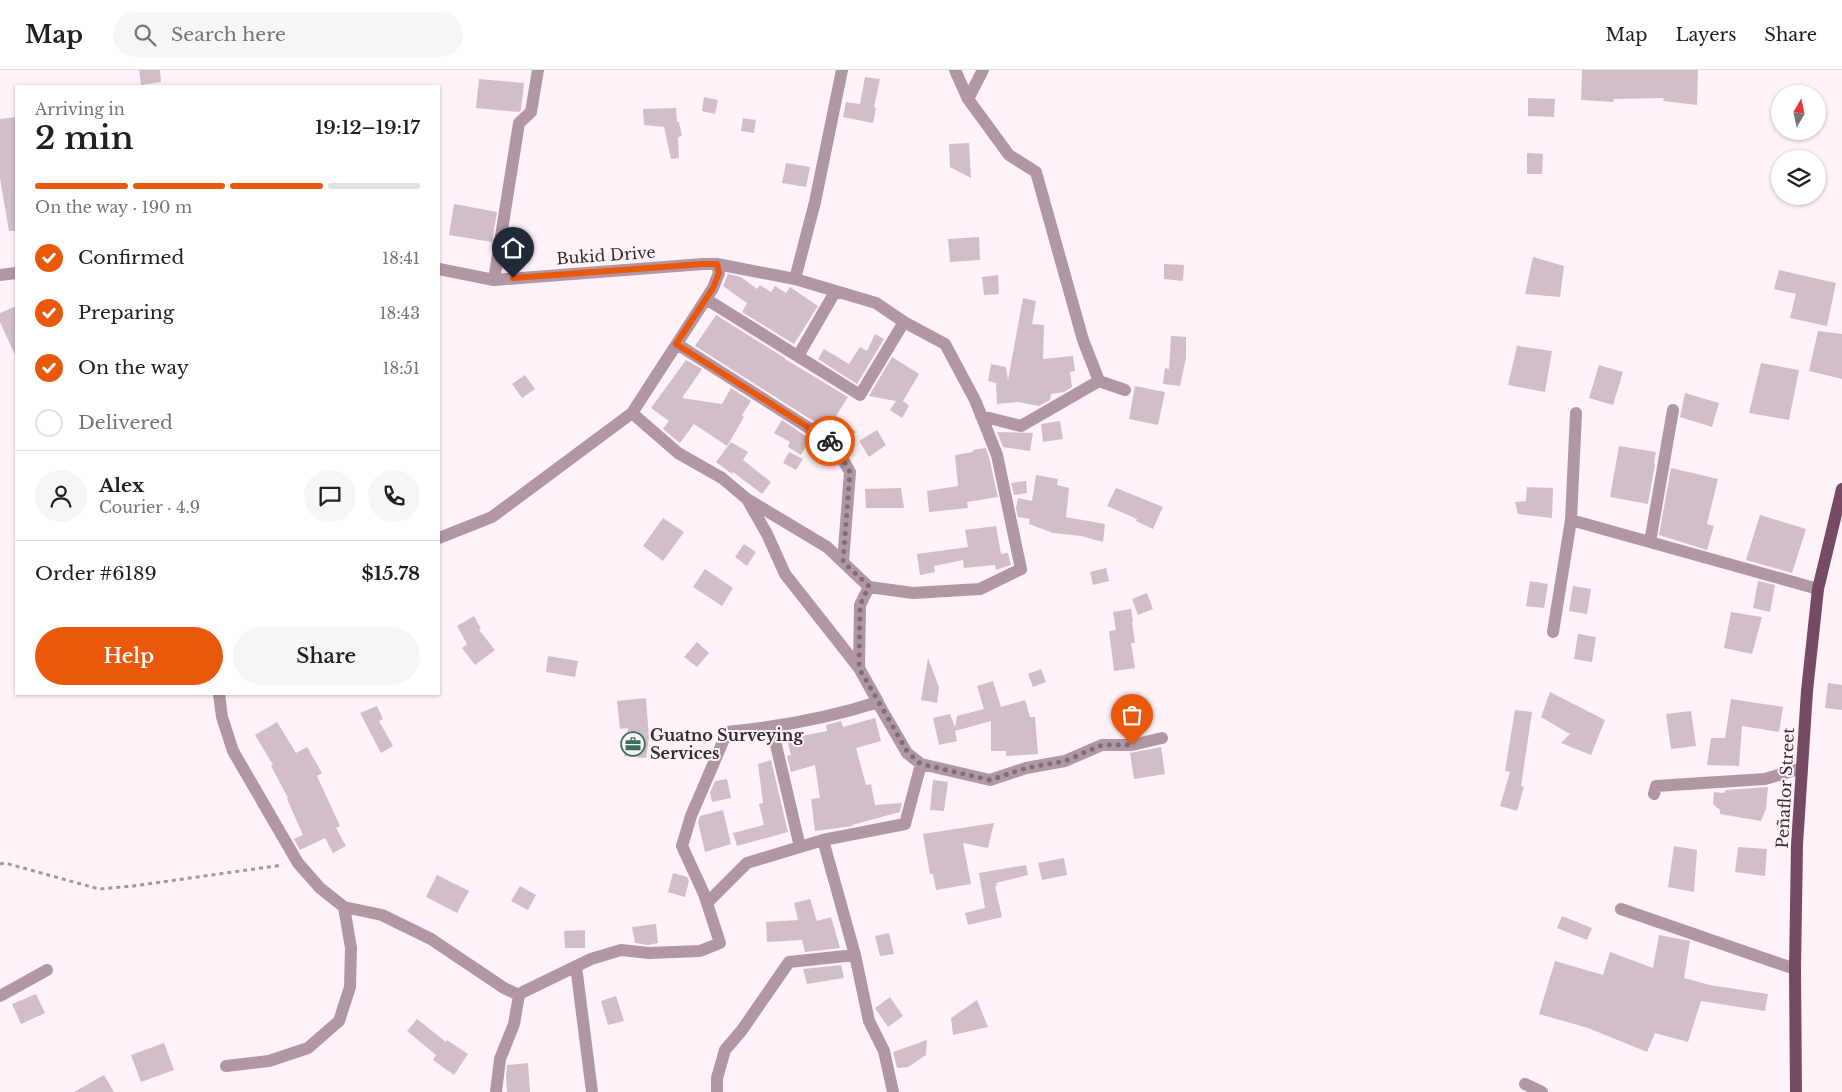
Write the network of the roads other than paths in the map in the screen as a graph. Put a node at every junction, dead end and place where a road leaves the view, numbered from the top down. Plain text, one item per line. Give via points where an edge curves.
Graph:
1 (538, 70) edge
2 (842, 70) edge
3 (955, 70) edge
4 (983, 70) edge
5 (968, 99) junction
6 (717, 264) junction
7 (440, 269) edge
8 (15, 273) edge
9 (0, 275) edge
10 (494, 280) junction
11 (794, 280) junction
12 (835, 292) junction
13 (706, 299) junction
14 (904, 322) junction
15 (676, 344) junction
16 (798, 356) junction
17 (1100, 381) junction
18 (1126, 390) dead end
19 (1674, 410) dead end
20 (632, 413) junction
21 (1576, 413) dead end
22 (982, 416) junction
23 (1842, 489) edge
24 (747, 500) junction
25 (1571, 520) junction
26 (440, 538) edge
27 (1650, 542) junction
28 (843, 562) junction
29 (869, 586) junction
30 (1818, 589) junction
31 (1553, 632) dead end
32 (859, 668) junction
33 (220, 695) edge
34 (875, 698) junction
35 (772, 728) junction
36 (1162, 738) dead end
37 (921, 764) junction
38 (1802, 768) junction
39 (1654, 794) dead end
40 (823, 840) junction
41 (800, 847) junction
42 (707, 903) junction
43 (344, 907) junction
44 (1621, 909) dead end
45 (855, 955) junction
46 (576, 966) junction
47 (1795, 969) junction
48 (47, 970) dead end
49 (519, 995) junction
50 (0, 996) edge
51 (226, 1066) dead end
52 (1525, 1084) dead end
53 (496, 1092) edge
54 (592, 1092) edge
55 (717, 1092) edge
56 (893, 1092) edge
57 (1542, 1092) edge
58 (1796, 1092) edge

1 - 10 street via 531,112 519,123
2 - 11 street via 815,202
3 - 5 street
4 - 5 street
5 - 17 street via 1008,155 1036,172 1083,340
6 - 10 street, Bukid Drive
6 - 11 street, Bukid Drive
6 - 13 street via 719,273
7 - 10 street, Bukid Drive
8 - 9 street
11 - 12 street, Bukid Drive
12 - 14 street, Bukid Drive via 876,303
12 - 16 street
13 - 15 street
13 - 16 street
14 - 16 street via 860,395
14 - 22 street, Bukid Drive via 945,344
15 - 20 street
15 - 28 street via 834,444 850,472
17 - 18 street
17 - 22 street via 1021,426
19 - 27 street
20 - 24 street via 678,453 722,478
20 - 26 street via 492,517
21 - 25 street
22 - 29 street, Bukid Drive via 997,455 1021,569 980,589 913,593
23 - 30 main road, Peñaflor Street
24 - 28 street via 827,547
24 - 32 street via 785,574
25 - 27 street
25 - 31 street
27 - 30 street
28 - 29 street
29 - 32 street via 860,605
30 - 38 main road, Peñaflor Street
32 - 34 street
33 - 43 street via 222,717 233,751 298,863 320,888
34 - 35 street via 878,702 848,712
34 - 37 street via 908,753
35 - 41 street
35 - 42 street via 726,732 691,816 682,846
36 - 37 street via 1132,745 1102,745 1065,761 1026,768 990,780
37 - 40 street via 905,824
38 - 39 street via 1765,778 1656,786
38 - 47 main road, Peñaflor Street
40 - 41 street
40 - 45 street
41 - 42 street via 747,863
42 - 46 street via 720,943 700,951 649,953 621,950
43 - 49 street via 382,916 432,939
43 - 51 street via 351,948 350,987 339,1022 308,1048 269,1061
44 - 47 street
45 - 55 street via 788,962 725,1050 717,1078
45 - 56 street via 869,1021 884,1051
46 - 49 street
46 - 54 street
47 - 58 main road, Peñaflor Street
48 - 50 street
49 - 53 street via 514,1024 500,1059
52 - 57 street

